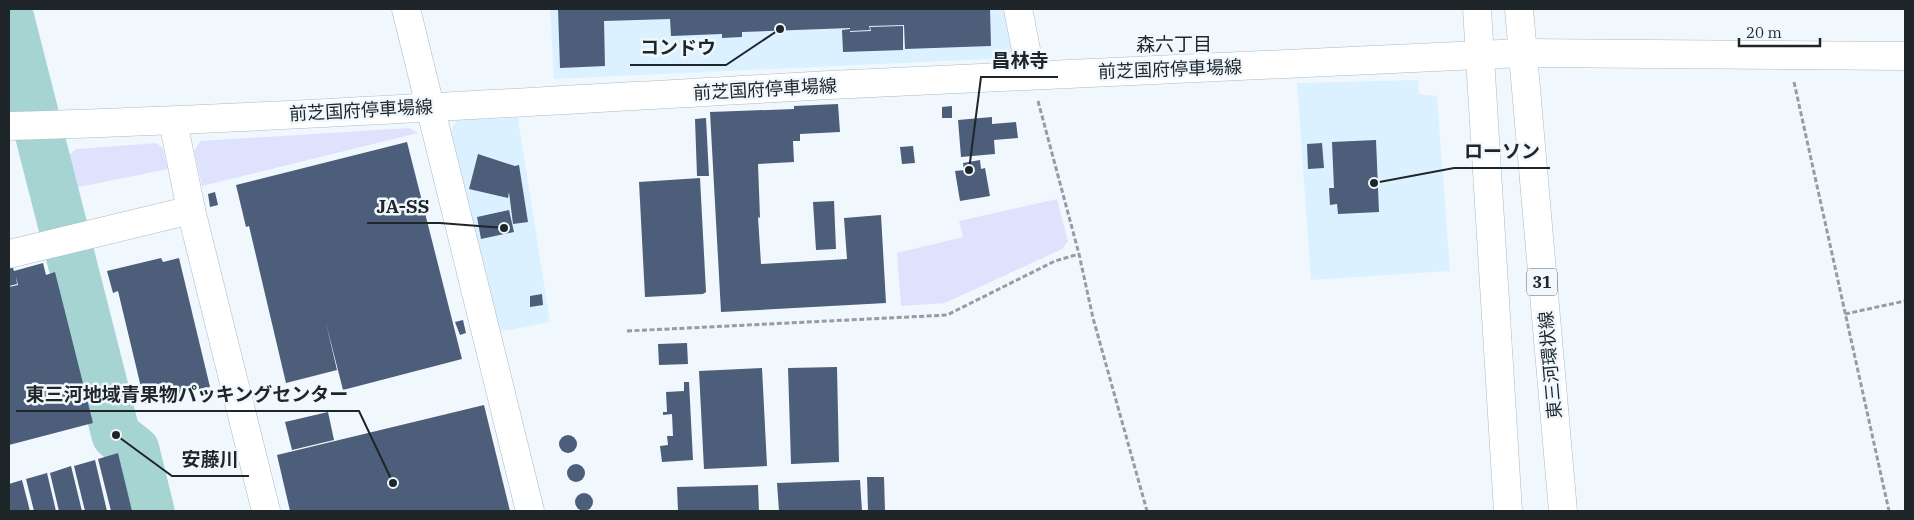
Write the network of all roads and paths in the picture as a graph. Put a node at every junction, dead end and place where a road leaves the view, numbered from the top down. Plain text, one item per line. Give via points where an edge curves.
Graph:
1 (406, 9) edge
2 (1018, 9) edge
3 (1477, 9) edge
4 (1519, 9) edge
5 (1522, 52) junction
6 (1788, 54) junction
7 (1480, 55) junction
8 (1905, 56) edge
9 (1031, 75) junction
10 (429, 106) junction
11 (172, 121) junction
12 (9, 126) edge
13 (191, 210) junction
14 (9, 254) edge
15 (1079, 254) junction
16 (1905, 300) edge
17 (1845, 314) junction
18 (626, 331) dead end
19 (266, 511) edge
20 (530, 511) edge
21 (1147, 511) edge
22 (1508, 511) edge
23 (1563, 511) edge
24 (1889, 511) edge

1 - 10 main road
2 - 9 main road
3 - 7 main road
4 - 5 main road, 東三河環状線 / 31
5 - 6 main road, 前芝国府停車場線
5 - 7 main road, 前芝国府停車場線
5 - 23 main road, 東三河環状線 / 31
6 - 8 main road, 前芝国府停車場線
6 - 17 path
7 - 9 main road, 前芝国府停車場線
7 - 22 main road
9 - 10 main road, 前芝国府停車場線
9 - 15 path
10 - 11 main road, 前芝国府停車場線
10 - 20 main road
11 - 12 main road, 前芝国府停車場線
11 - 13 main road
13 - 14 main road
13 - 19 main road
15 - 18 path via 1055,261 947,315
15 - 21 path via 1093,318
16 - 17 path
17 - 24 path

